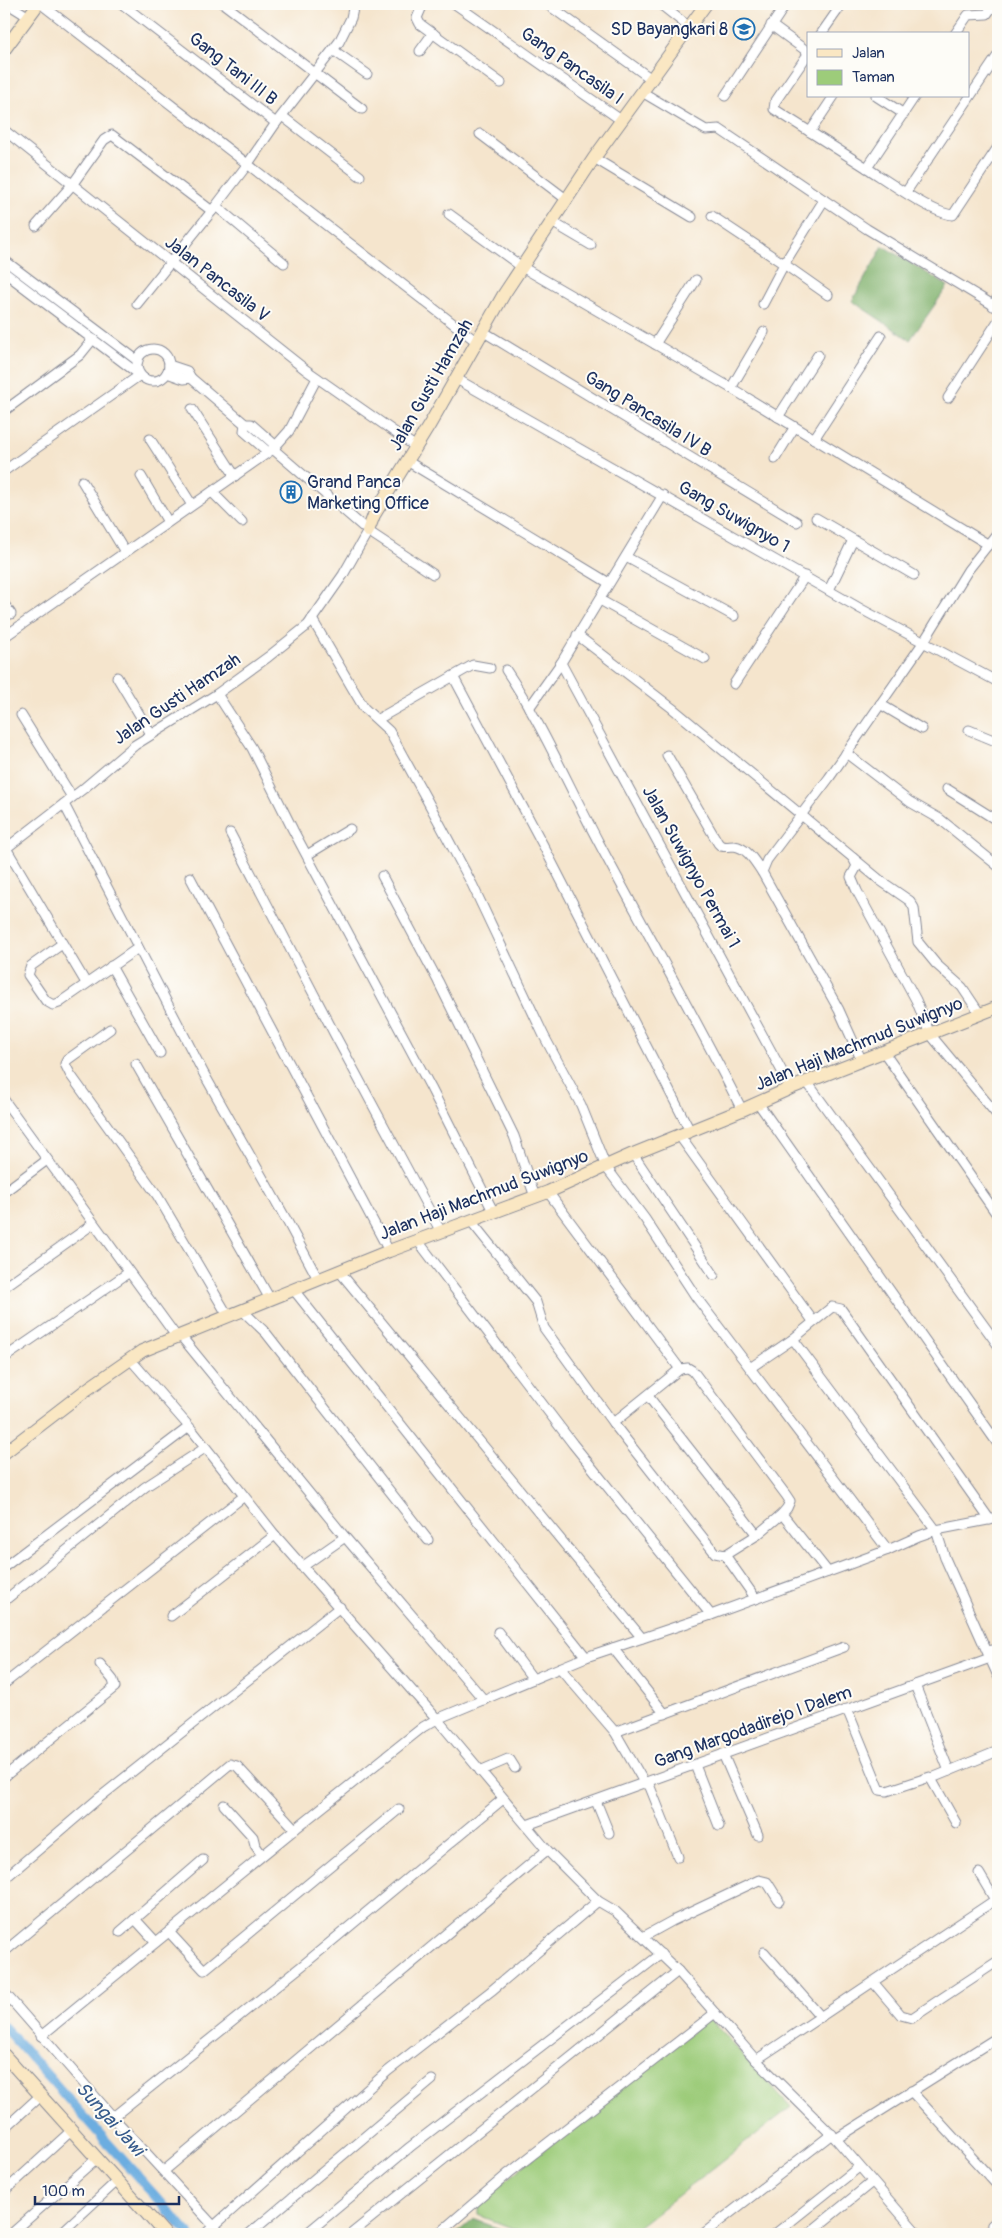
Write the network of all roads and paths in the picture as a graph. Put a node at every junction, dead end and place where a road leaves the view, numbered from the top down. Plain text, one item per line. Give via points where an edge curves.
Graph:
1 (8, 4) edge
2 (40, 4) edge
3 (122, 4) edge
4 (224, 4) edge
5 (354, 4) edge
6 (423, 4) edge
7 (455, 4) edge
8 (548, 4) edge
9 (660, 4) edge
10 (706, 4) edge
11 (786, 4) edge
12 (842, 4) edge
13 (994, 4) edge
14 (29, 18) junction
15 (771, 25) junction
16 (689, 27) junction
17 (822, 32) edge
18 (956, 32) edge
19 (433, 33) junction
20 (4, 50) edge
21 (332, 50) junction
22 (420, 52) dead end
23 (807, 52) edge
24 (807, 55) edge
25 (998, 55) edge
26 (314, 72) junction
27 (367, 74) dead end
28 (650, 78) junction
29 (501, 83) dead end
30 (642, 92) junction
31 (725, 96) dead end
32 (970, 97) edge
33 (833, 98) edge
34 (879, 98) edge
35 (914, 98) edge
36 (969, 98) edge
37 (362, 109) dead end
38 (904, 114) junction
39 (279, 120) junction
40 (620, 120) junction
41 (4, 130) edge
42 (810, 132) junction
43 (480, 134) dead end
44 (998, 147) edge
45 (594, 158) junction
46 (247, 165) junction
47 (868, 168) junction
48 (360, 176) dead end
49 (72, 185) junction
50 (906, 192) junction
51 (566, 200) junction
52 (824, 200) junction
53 (214, 209) junction
54 (449, 214) dead end
55 (712, 216) dead end
56 (692, 217) dead end
57 (552, 222) junction
58 (36, 226) dead end
59 (591, 245) dead end
60 (4, 260) edge
61 (170, 263) junction
62 (284, 263) dead end
63 (784, 264) junction
64 (522, 267) junction
65 (4, 272) edge
66 (696, 280) dead end
67 (828, 295) dead end
68 (998, 297) edge
69 (137, 304) dead end
70 (763, 304) dead end
71 (58, 307) junction
72 (996, 307) edge
73 (998, 321) edge
74 (764, 332) dead end
75 (881, 336) dead end
76 (480, 337) junction
77 (93, 339) junction
78 (655, 344) junction
79 (818, 356) dead end
80 (138, 361) junction
81 (168, 369) junction
82 (140, 375) junction
83 (317, 378) junction
84 (455, 378) junction
85 (731, 388) junction
86 (948, 398) dead end
87 (192, 409) dead end
88 (4, 411) edge
89 (778, 417) junction
90 (794, 428) junction
91 (150, 439) dead end
92 (814, 439) junction
93 (416, 447) junction
94 (272, 449) junction
95 (775, 458) dead end
96 (407, 461) junction
97 (4, 471) edge
98 (141, 476) dead end
99 (235, 476) junction
100 (82, 481) dead end
101 (212, 492) junction
102 (663, 495) junction
103 (192, 506) junction
104 (816, 518) dead end
105 (168, 522) junction
106 (242, 522) dead end
107 (796, 522) dead end
108 (368, 532) junction
109 (998, 532) edge
110 (853, 540) junction
111 (988, 545) junction
112 (125, 552) junction
113 (626, 557) junction
114 (433, 574) dead end
115 (914, 575) dead end
116 (805, 576) junction
117 (609, 584) junction
118 (829, 590) junction
119 (600, 600) junction
120 (4, 604) edge
121 (11, 614) dead end
122 (734, 616) dead end
123 (312, 619) junction
124 (577, 635) junction
125 (4, 637) edge
126 (923, 643) junction
127 (705, 659) dead end
128 (561, 663) junction
129 (490, 668) dead end
130 (506, 670) dead end
131 (453, 676) junction
132 (117, 678) dead end
133 (998, 682) edge
134 (734, 684) dead end
135 (217, 694) junction
136 (880, 704) junction
137 (529, 708) junction
138 (21, 715) dead end
139 (378, 719) junction
140 (922, 729) dead end
141 (969, 730) dead end
142 (151, 734) junction
143 (998, 742) edge
144 (846, 753) junction
145 (667, 755) dead end
146 (947, 788) dead end
147 (72, 797) junction
148 (64, 804) junction
149 (802, 816) junction
150 (998, 821) edge
151 (350, 829) dead end
152 (230, 833) dead end
153 (5, 849) edge
154 (307, 855) junction
155 (853, 858) junction
156 (998, 866) edge
157 (762, 872) junction
158 (382, 876) dead end
159 (190, 877) dead end
160 (62, 944) junction
161 (138, 948) junction
162 (111, 966) junction
163 (86, 983) junction
164 (998, 1007) edge
165 (980, 1014) junction
166 (110, 1029) dead end
167 (930, 1034) junction
168 (883, 1051) junction
169 (160, 1053) dead end
170 (861, 1059) junction
171 (136, 1064) dead end
172 (807, 1082) junction
173 (791, 1088) junction
174 (4, 1100) edge
175 (758, 1103) junction
176 (742, 1110) junction
177 (998, 1116) edge
178 (684, 1133) junction
179 (633, 1154) junction
180 (47, 1160) junction
181 (606, 1167) junction
182 (4, 1192) edge
183 (548, 1192) junction
184 (535, 1196) junction
185 (493, 1211) junction
186 (998, 1216) edge
187 (471, 1221) junction
188 (93, 1224) junction
189 (441, 1232) junction
190 (418, 1241) junction
191 (389, 1250) junction
192 (339, 1271) junction
193 (128, 1273) junction
194 (714, 1276) dead end
195 (318, 1279) junction
196 (4, 1287) edge
197 (293, 1289) junction
198 (270, 1299) junction
199 (243, 1311) junction
200 (228, 1316) junction
201 (813, 1321) junction
202 (178, 1335) junction
203 (793, 1338) junction
204 (998, 1345) edge
205 (4, 1358) edge
206 (131, 1360) junction
207 (750, 1368) junction
208 (680, 1369) junction
209 (648, 1396) junction
210 (613, 1423) junction
211 (189, 1427) junction
212 (998, 1444) edge
213 (205, 1448) junction
214 (4, 1453) edge
215 (243, 1497) junction
216 (782, 1514) junction
217 (994, 1519) edge
218 (936, 1530) junction
219 (275, 1535) junction
220 (757, 1535) junction
221 (345, 1537) junction
222 (428, 1540) dead end
223 (888, 1550) junction
224 (726, 1556) junction
225 (4, 1567) edge
226 (302, 1567) junction
227 (828, 1572) junction
228 (756, 1599) junction
229 (4, 1601) edge
230 (340, 1607) junction
231 (711, 1615) junction
232 (171, 1616) dead end
233 (498, 1632) dead end
234 (642, 1638) junction
235 (844, 1647) dead end
236 (613, 1648) junction
237 (998, 1649) edge
238 (989, 1654) junction
239 (586, 1657) junction
240 (100, 1664) dead end
241 (560, 1668) junction
242 (998, 1676) edge
243 (533, 1679) junction
244 (4, 1684) edge
245 (915, 1685) junction
246 (484, 1700) junction
247 (847, 1710) junction
248 (665, 1714) junction
249 (437, 1719) junction
250 (615, 1732) junction
251 (998, 1752) edge
252 (723, 1754) junction
253 (695, 1765) junction
254 (514, 1768) dead end
255 (480, 1771) junction
256 (949, 1771) junction
257 (4, 1777) edge
258 (932, 1778) junction
259 (646, 1783) junction
260 (503, 1798) junction
261 (596, 1801) junction
262 (224, 1804) dead end
263 (400, 1809) dead end
264 (956, 1823) dead end
265 (527, 1824) junction
266 (719, 1826) dead end
267 (295, 1828) junction
268 (609, 1833) dead end
269 (758, 1835) dead end
270 (547, 1850) junction
271 (262, 1855) junction
272 (678, 1857) dead end
273 (203, 1860) dead end
274 (979, 1873) dead end
275 (4, 1879) edge
276 (598, 1901) junction
277 (779, 1901) dead end
278 (997, 1901) edge
279 (136, 1918) junction
280 (120, 1932) dead end
281 (169, 1932) junction
282 (643, 1938) junction
283 (156, 1942) junction
284 (4, 1952) edge
285 (764, 1952) dead end
286 (661, 1954) junction
287 (998, 1961) edge
288 (678, 1971) junction
289 (873, 1982) junction
290 (4, 1992) edge
291 (715, 2013) junction
292 (821, 2016) junction
293 (41, 2036) junction
294 (998, 2038) edge
295 (756, 2060) junction
296 (6, 2061) edge
297 (432, 2080) dead end
298 (911, 2091) junction
299 (40, 2096) junction
300 (114, 2117) junction
301 (4, 2129) edge
302 (71, 2131) junction
303 (834, 2137) junction
304 (96, 2159) junction
305 (859, 2167) junction
306 (164, 2170) junction
307 (116, 2182) junction
308 (872, 2182) junction
309 (998, 2186) edge
310 (4, 2192) edge
311 (998, 2220) edge
312 (209, 2229) edge
313 (158, 2232) edge
314 (914, 2233) edge
315 (11, 2234) edge
316 (60, 2234) edge
317 (221, 2234) edge
318 (249, 2234) edge
319 (306, 2234) edge
320 (351, 2234) edge
321 (438, 2234) edge
322 (703, 2234) edge
323 (775, 2234) edge
324 (808, 2234) edge
325 (998, 2234) edge

1 - 14 street
2 - 14 street
2 - 46 street, Gang Pancasila IV B
3 - 39 street, Gang Tani III B
4 - 26 street
5 - 21 street via 351,18
6 - 19 street via 417,20
7 - 40 street, Gang Pancasila I
8 - 28 street
9 - 16 street
10 - 16 street, Jalan Gusti Hamzah
11 - 15 street
12 - 17 street
13 - 18 street via 987,14 968,15
14 - 20 street
15 - 23 street
15 - 31 street
16 - 28 street, Jalan Gusti Hamzah
19 - 22 street
19 - 29 street
21 - 26 street
21 - 27 street
24 - 42 street via 774,105 777,111
25 - 32 street
26 - 37 street
26 - 39 street
28 - 30 street, Jalan Gusti Hamzah
30 - 40 street, Jalan Gusti Hamzah
30 - 52 street via 706,130 719,129
33 - 42 street
34 - 38 street
35 - 38 street
36 - 50 street
38 - 47 street
39 - 46 street
39 - 48 street, Gang Tani III B
40 - 45 street, Jalan Gusti Hamzah
41 - 49 street, Jalan Pancasila V
42 - 47 street
43 - 51 street
44 - 50 street via 953,215 939,211
45 - 51 street, Jalan Gusti Hamzah
45 - 56 street
46 - 53 street
46 - 76 street, Gang Pancasila IV B
47 - 50 street
49 - 53 street via 104,140 112,135
49 - 58 street
49 - 61 street, Jalan Pancasila V
51 - 57 street, Jalan Gusti Hamzah
52 - 63 street
52 - 72 street
53 - 61 street
53 - 62 street
54 - 64 street
55 - 63 street
57 - 59 street
57 - 64 street, Jalan Gusti Hamzah
60 - 71 street
61 - 69 street
61 - 83 street, Jalan Pancasila V
63 - 67 street
63 - 70 street
64 - 76 street, Jalan Gusti Hamzah
64 - 78 street
65 - 71 street
66 - 78 street
68 - 72 street
71 - 77 street
71 - 80 street
73 - 86 street
74 - 85 street
75 - 92 street
76 - 84 street, Jalan Gusti Hamzah
76 - 107 street, Gang Pancasila IV B
77 - 82 street
77 - 88 street via 80,355
78 - 85 street
79 - 89 street
80 - 81 street via 142,353 155,349 163,353
80 - 82 street
81 - 82 street via 156,381
81 - 94 street via 187,371 244,424 252,424
82 - 97 street
83 - 93 street, Jalan Pancasila V
83 - 94 street via 289,431
84 - 93 street, Jalan Gusti Hamzah
84 - 102 street, Gang Suwignyo 1
85 - 89 street
87 - 99 street
89 - 90 street
90 - 92 street
90 - 95 street
91 - 103 street
92 - 111 street
93 - 96 street, Jalan Gusti Hamzah
94 - 99 street
94 - 108 street
96 - 108 street, Jalan Gusti Hamzah via 374,515
96 - 117 street
98 - 105 street
99 - 101 street
100 - 112 street
101 - 103 street
101 - 106 street
102 - 113 street
102 - 116 street, Gang Suwignyo 1
103 - 105 street
104 - 110 street
105 - 112 street
108 - 114 street
108 - 123 street, Jalan Gusti Hamzah via 339,583
109 - 111 street
110 - 115 street
110 - 118 street
111 - 126 street via 968,570
112 - 125 street
113 - 117 street
113 - 122 street
116 - 118 street, Gang Suwignyo 1
116 - 134 street
117 - 119 street
118 - 126 street, Gang Suwignyo 1
119 - 124 street
119 - 127 street
120 - 121 street
123 - 135 street, Jalan Gusti Hamzah via 268,657
123 - 139 street via 364,708
124 - 128 street
124 - 149 street via 672,708
126 - 133 street, Gang Suwignyo 1
126 - 136 street
128 - 137 street
128 - 173 street, Jalan Suwignyo Permai 1
129 - 131 street via 473,665
130 - 137 street
131 - 139 street
131 - 178 street via 543,845
132 - 142 street
135 - 142 street, Jalan Gusti Hamzah
135 - 154 street via 252,748
136 - 140 street
136 - 144 street
137 - 176 street
138 - 147 street
139 - 181 street via 389,731 472,884 544,1036 581,1105
141 - 143 street
142 - 147 street, Jalan Gusti Hamzah
144 - 149 street
144 - 156 street via 910,802 940,819
145 - 157 street via 718,843 743,850
146 - 150 street
147 - 148 street, Jalan Gusti Hamzah
148 - 153 street, Jalan Gusti Hamzah
148 - 161 street
149 - 155 street
149 - 157 street
151 - 154 street
152 - 189 street
153 - 160 street
154 - 185 street
155 - 165 street via 910,901 914,908 918,942 936,964 962,987
155 - 167 street via 858,866 851,877 857,891
157 - 170 street via 840,1010
158 - 184 street via 514,1136
159 - 191 street
160 - 163 street
160 - 163 street via 31,966 28,976 46,1001 53,1005
161 - 162 street
161 - 195 street
162 - 163 street
162 - 169 street
164 - 165 street, Jalan Haji Machmud Suwignyo
165 - 167 street, Jalan Haji Machmud Suwignyo
166 - 200 street via 65,1064 157,1195
167 - 168 street, Jalan Haji Machmud Suwignyo
167 - 177 street
168 - 170 street, Jalan Haji Machmud Suwignyo
168 - 186 street
170 - 172 street, Jalan Haji Machmud Suwignyo
171 - 198 street
172 - 173 street, Jalan Haji Machmud Suwignyo
172 - 204 street
173 - 175 street, Jalan Haji Machmud Suwignyo
174 - 180 street
175 - 176 street, Jalan Haji Machmud Suwignyo
175 - 212 street
176 - 178 street, Jalan Haji Machmud Suwignyo
178 - 179 street, Jalan Haji Machmud Suwignyo
178 - 201 street
179 - 181 street, Jalan Haji Machmud Suwignyo
179 - 194 street
180 - 182 street
180 - 188 street
181 - 183 street, Jalan Haji Machmud Suwignyo
181 - 207 street
183 - 184 street, Jalan Haji Machmud Suwignyo
183 - 208 street
184 - 185 street, Jalan Haji Machmud Suwignyo
185 - 187 street, Jalan Haji Machmud Suwignyo
187 - 189 street, Jalan Haji Machmud Suwignyo
187 - 210 street via 536,1302 544,1328
188 - 193 street
188 - 196 street
189 - 190 street, Jalan Haji Machmud Suwignyo
190 - 191 street, Jalan Haji Machmud Suwignyo
190 - 231 street via 573,1444
191 - 192 street, Jalan Haji Machmud Suwignyo
192 - 195 street, Jalan Haji Machmud Suwignyo
192 - 234 street
193 - 202 street
193 - 205 street
195 - 197 street, Jalan Haji Machmud Suwignyo
197 - 198 street, Jalan Haji Machmud Suwignyo
197 - 239 street
198 - 199 street, Jalan Haji Machmud Suwignyo
199 - 200 street, Jalan Haji Machmud Suwignyo
199 - 222 street via 266,1333
200 - 202 street, Jalan Haji Machmud Suwignyo
201 - 203 street
201 - 217 street via 832,1307 842,1309
202 - 206 street, Jalan Haji Machmud Suwignyo via 142,1351
202 - 221 street
203 - 207 street
203 - 218 street
206 - 211 street
206 - 214 street, Jalan Haji Machmud Suwignyo
207 - 223 street
208 - 209 street
208 - 216 street via 693,1371 786,1495 790,1502
209 - 210 street
209 - 220 street
210 - 224 street via 715,1553
211 - 213 street
211 - 225 street
213 - 215 street
213 - 229 street via 145,1487
215 - 219 street
215 - 244 street
216 - 220 street
216 - 227 street
217 - 218 street
218 - 223 street
218 - 238 street via 945,1558
219 - 226 street
219 - 232 street
220 - 224 street
221 - 226 street
221 - 246 street
223 - 227 street
224 - 228 street
226 - 230 street
227 - 228 street
228 - 231 street
230 - 249 street
230 - 275 street via 99,1798
231 - 234 street
233 - 243 street
234 - 236 street
235 - 248 street
236 - 239 street
236 - 248 street
237 - 238 street, Gang Margodadirejo I Dalem
238 - 242 street
238 - 245 street, Gang Margodadirejo I Dalem
239 - 241 street
240 - 257 street via 114,1680 115,1686
241 - 243 street
241 - 250 street
243 - 246 street
245 - 247 street, Gang Margodadirejo I Dalem
245 - 256 street
246 - 249 street
247 - 252 street, Gang Margodadirejo I Dalem
247 - 258 street via 880,1790 887,1792 926,1776
248 - 250 street
249 - 255 street
249 - 267 street
250 - 259 street
251 - 256 street
252 - 253 street, Gang Margodadirejo I Dalem
252 - 269 street
253 - 259 street, Gang Margodadirejo I Dalem
253 - 266 street
254 - 255 street via 508,1759
255 - 260 street
256 - 258 street
258 - 264 street
259 - 261 street, Gang Margodadirejo I Dalem
259 - 272 street
260 - 265 street
260 - 300 street
261 - 265 street, Gang Margodadirejo I Dalem
261 - 268 street
262 - 271 street via 252,1837
263 - 281 street via 204,1970
265 - 270 street
267 - 271 street
267 - 284 street via 237,1766 230,1764
270 - 276 street
270 - 306 street
271 - 281 street
273 - 279 street
274 - 278 street
276 - 282 street via 615,1911
276 - 312 street via 491,1991 388,2071
277 - 282 street via 767,1882 759,1880
278 - 289 street
279 - 280 street
279 - 283 street
281 - 283 street
282 - 286 street
283 - 293 street
285 - 292 street
286 - 288 street
286 - 319 street via 410,2147
287 - 289 street via 912,2018 901,2015
288 - 291 street
288 - 320 street
289 - 292 street
290 - 293 street
291 - 295 street
291 - 321 street via 509,2173
292 - 295 street
293 - 300 street
294 - 298 street
295 - 303 street
296 - 299 street
297 - 318 street
298 - 303 street
298 - 309 street
299 - 301 street
299 - 302 street
300 - 306 street
302 - 304 street
302 - 310 street
303 - 305 street
303 - 322 street
304 - 307 street
304 - 315 street
305 - 308 street
305 - 323 street
306 - 312 street
307 - 313 street
307 - 316 street
308 - 314 street
308 - 324 street
311 - 325 street via 992,2225
312 - 317 street

